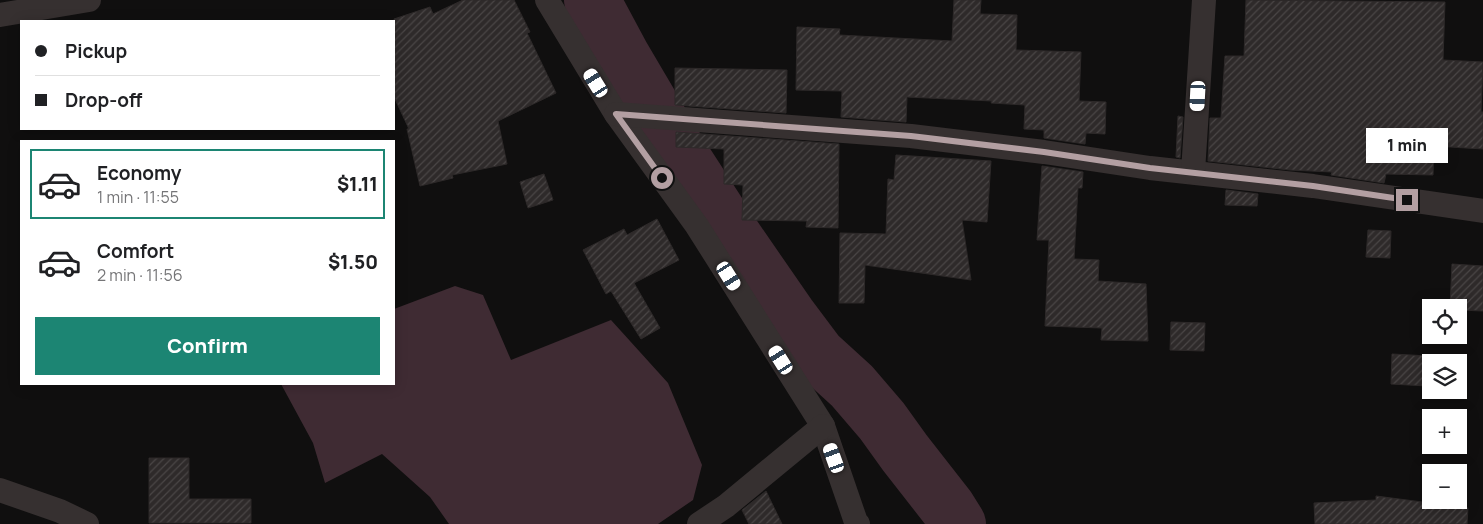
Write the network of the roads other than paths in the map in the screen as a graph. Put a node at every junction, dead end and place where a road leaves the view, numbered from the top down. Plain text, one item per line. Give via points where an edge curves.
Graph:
1 (89, 0) edge
2 (547, 0) edge
3 (1204, 0) edge
4 (0, 15) edge
5 (616, 114) junction
6 (1193, 172) junction
7 (1483, 211) edge
8 (823, 426) junction
9 (0, 490) edge
10 (87, 524) edge
11 (699, 524) edge
12 (858, 524) edge

1 - 4 street
2 - 5 street
3 - 6 street
5 - 6 street via 911,136
5 - 8 street via 697,226
6 - 7 street
8 - 11 street via 726,506
8 - 12 street
9 - 10 street

